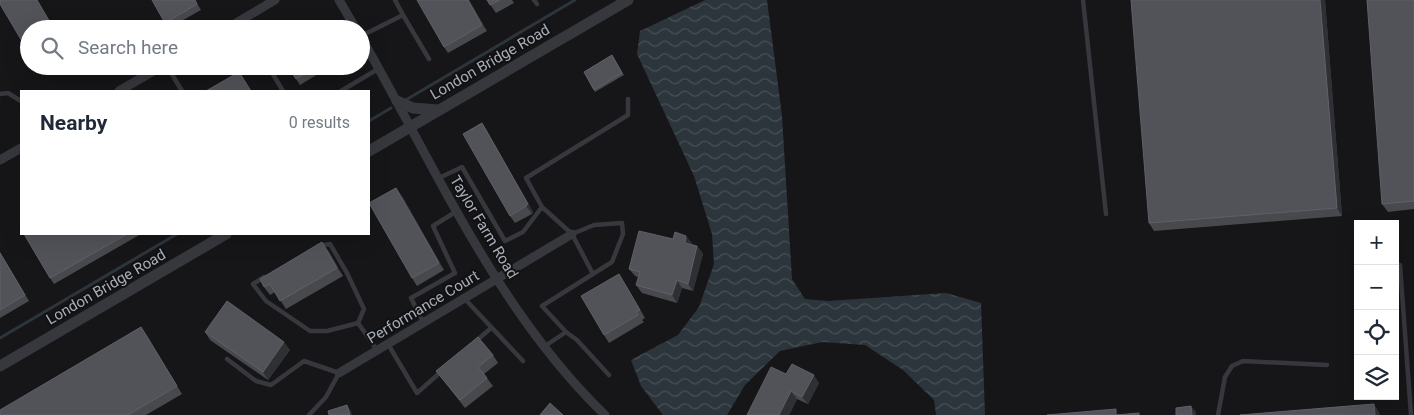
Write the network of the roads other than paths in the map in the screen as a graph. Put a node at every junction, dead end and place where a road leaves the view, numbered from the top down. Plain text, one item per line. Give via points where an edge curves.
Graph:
1 (275, 0) edge
2 (339, 0) edge
3 (395, 0) edge
4 (628, 0) edge
5 (1083, 0) edge
6 (403, 15) junction
7 (242, 19) edge
8 (351, 20) edge
9 (370, 32) edge
10 (370, 53) edge
11 (429, 59) dead end
12 (379, 69) junction
13 (370, 74) edge
14 (147, 75) edge
15 (172, 75) edge
16 (273, 75) edge
17 (369, 75) edge
18 (122, 90) edge
19 (181, 90) edge
20 (282, 90) edge
21 (343, 90) edge
22 (0, 94) edge
23 (628, 99) dead end
24 (20, 100) edge
25 (397, 101) junction
26 (438, 110) junction
27 (410, 126) junction
28 (20, 149) edge
29 (370, 150) edge
30 (0, 160) edge
31 (439, 178) junction
32 (542, 207) junction
33 (457, 211) junction
34 (1106, 214) dead end
35 (572, 234) junction
36 (224, 235) edge
37 (311, 249) edge
38 (1400, 266) dead end
39 (593, 274) junction
40 (266, 276) edge
41 (498, 278) junction
42 (464, 298) junction
43 (358, 323) junction
44 (423, 323) junction
45 (491, 328) junction
46 (566, 332) junction
47 (388, 344) junction
48 (472, 344) edge
49 (544, 347) junction
50 (377, 350) junction
51 (227, 359) edge
52 (523, 361) dead end
53 (1327, 365) dead end
54 (0, 366) edge
55 (445, 368) edge
56 (340, 373) junction
57 (609, 375) dead end
58 (309, 415) edge
59 (605, 415) edge
60 (1218, 415) edge
61 (1411, 415) edge

1 - 7 street
2 - 8 street
3 - 6 lane
4 - 26 street, London Bridge Road
5 - 34 lane
6 - 9 lane
6 - 11 lane
10 - 12 street, Taylor Farm Road
12 - 13 lane
12 - 25 street, Taylor Farm Road
14 - 18 street
15 - 19 lane
16 - 20 lane
17 - 21 lane
22 - 24 lane via 8,93
23 - 32 lane via 628,115 526,178
25 - 26 street
25 - 27 street, Taylor Farm Road
26 - 27 street, London Bridge Road
27 - 29 street, London Bridge Road
27 - 31 street, Taylor Farm Road
28 - 30 street
31 - 32 lane via 462,167 505,240 523,232
31 - 33 street, Taylor Farm Road
32 - 35 lane
33 - 41 street, Taylor Farm Road
33 - 44 lane via 432,226 455,273 411,298
35 - 39 lane
35 - 39 lane via 594,225 622,223 623,234 612,262
35 - 41 street, Performance Court
36 - 54 street, London Bridge Road
37 - 43 lane via 330,244 364,309
38 - 61 lane
39 - 46 lane via 542,306
40 - 43 lane via 253,284 266,301 310,331 327,331
41 - 42 street, Performance Court
41 - 49 street, Taylor Farm Road
42 - 44 street, Performance Court
42 - 45 lane
43 - 50 lane
44 - 47 street, Performance Court
45 - 48 lane
45 - 52 lane
46 - 49 lane
46 - 57 lane
47 - 50 street, Performance Court
47 - 55 lane via 417,393
49 - 59 street, Taylor Farm Road
50 - 56 street, Performance Court
51 - 56 lane via 256,381 271,385 304,361
53 - 60 lane via 1243,361 1232,366 1225,377
56 - 58 lane via 326,397

